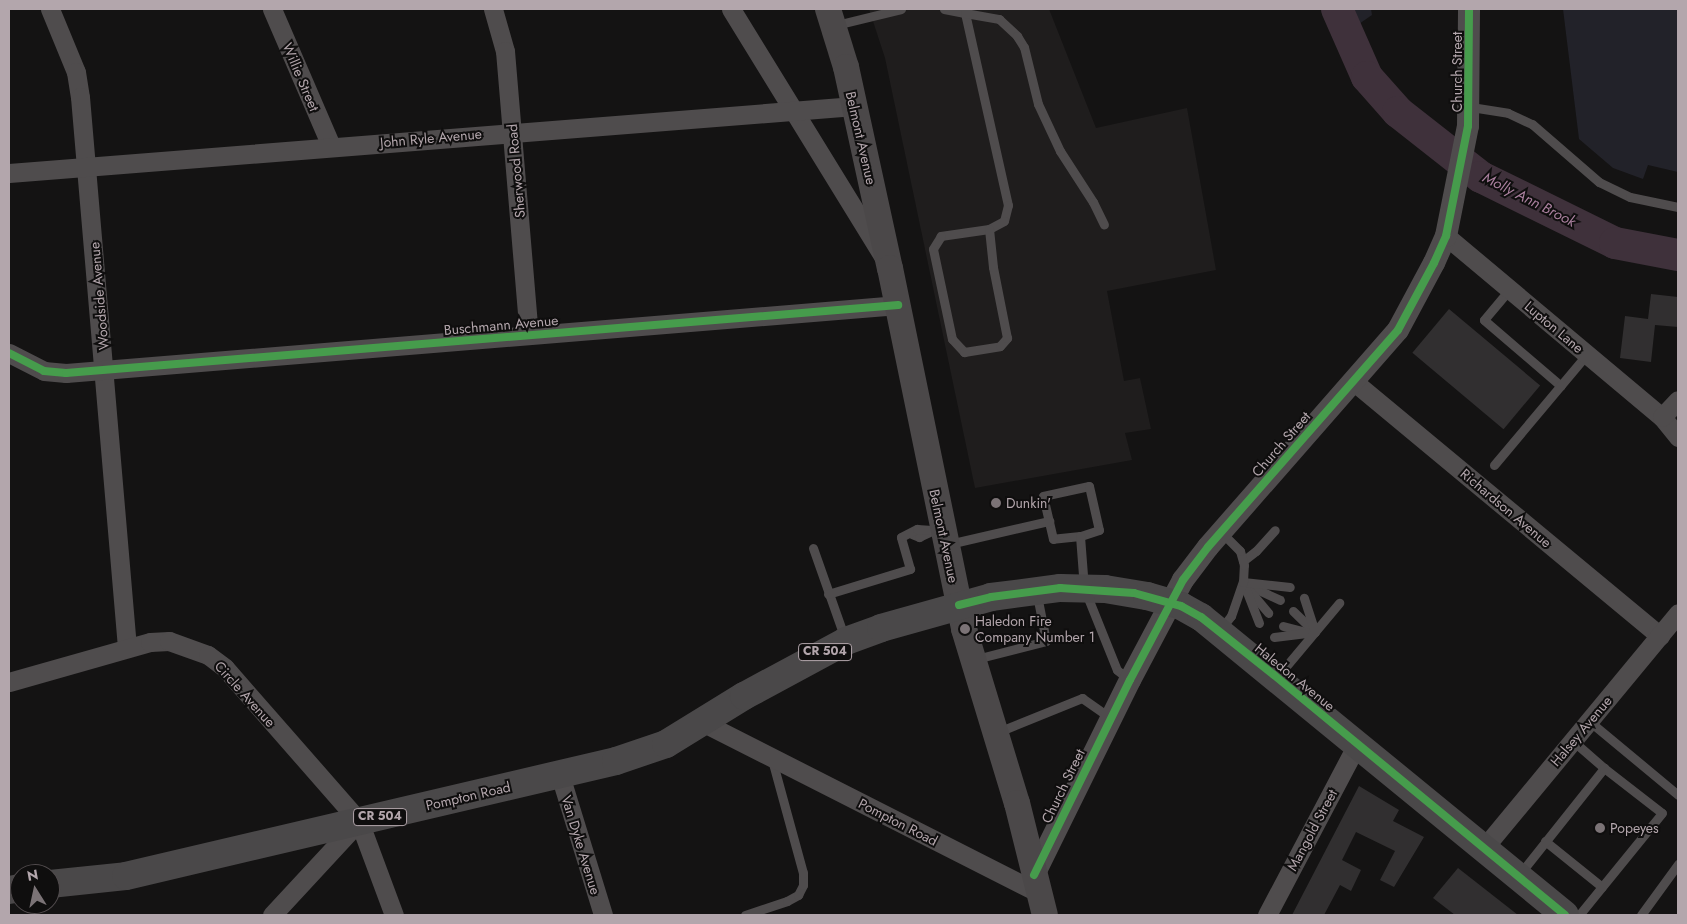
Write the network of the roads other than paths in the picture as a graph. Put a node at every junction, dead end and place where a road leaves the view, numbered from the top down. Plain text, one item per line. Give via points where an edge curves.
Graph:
1 (50, 9) edge
2 (272, 9) edge
3 (493, 9) edge
4 (731, 9) edge
5 (901, 9) edge
6 (944, 9) edge
7 (1469, 9) edge
8 (965, 13) junction
9 (830, 17) edge
10 (854, 106) junction
11 (793, 111) junction
12 (1470, 116) junction
13 (513, 132) junction
14 (331, 146) junction
15 (87, 167) junction
16 (9, 173) edge
17 (1678, 207) edge
18 (1104, 225) dead end
19 (989, 229) junction
20 (1446, 236) junction
21 (890, 268) junction
22 (1509, 290) junction
23 (898, 306) junction
24 (529, 335) junction
25 (9, 353) edge
26 (1587, 354) junction
27 (105, 369) junction
28 (1353, 381) junction
29 (1561, 386) junction
30 (1678, 400) edge
31 (1662, 417) junction
32 (1678, 437) edge
33 (1494, 465) dead end
34 (1049, 521) junction
35 (1275, 530) dead end
36 (1221, 532) junction
37 (940, 534) junction
38 (1080, 536) junction
39 (813, 548) dead end
40 (1243, 561) junction
41 (1243, 582) junction
42 (1290, 587) dead end
43 (1084, 588) junction
44 (1036, 590) junction
45 (828, 594) junction
46 (1304, 598) dead end
47 (1280, 600) dead end
48 (1171, 602) junction
49 (1339, 603) dead end
50 (959, 605) junction
51 (1293, 611) dead end
52 (1268, 613) dead end
53 (1676, 618) edge
54 (1259, 623) dead end
55 (1283, 626) dead end
56 (1220, 632) junction
57 (1315, 632) junction
58 (1660, 636) junction
59 (1274, 637) dead end
60 (846, 641) junction
61 (126, 648) junction
62 (973, 659) junction
63 (1277, 677) junction
64 (1130, 680) junction
65 (9, 682) edge
66 (1111, 718) junction
67 (1589, 721) junction
68 (702, 722) junction
69 (995, 733) junction
70 (1573, 741) junction
71 (1357, 744) junction
72 (766, 754) junction
73 (1604, 768) junction
74 (560, 775) junction
75 (1678, 795) edge
76 (359, 821) junction
77 (1545, 841) junction
78 (1483, 849) junction
79 (1678, 864) edge
80 (1517, 877) junction
81 (60, 883) edge
82 (1602, 887) junction
83 (1038, 894) edge
84 (1553, 911) edge
85 (272, 915) edge
86 (394, 915) edge
87 (603, 915) edge
88 (745, 915) edge
89 (1267, 915) edge
90 (1579, 915) edge
91 (1641, 915) edge

1 - 15 street, Woodside Avenue via 76,72
2 - 14 street, Willie Street
3 - 13 street, Sherwood Road via 505,51
4 - 11 street, Belmont Avenue
5 - 9 lane
6 - 8 lane
7 - 12 street, Church Street
8 - 18 lane via 999,19 1024,47 1038,104 1060,151 1094,202
8 - 19 lane via 1008,205 1004,221
9 - 10 main road, Belmont Avenue
10 - 11 street, John Ryle Avenue
10 - 21 main road, Belmont Avenue
11 - 13 street, John Ryle Avenue
11 - 21 street, Belmont Avenue
12 - 17 lane via 1508,113 1532,124 1607,186 1630,197
12 - 20 street, Church Street
13 - 14 street, John Ryle Avenue
13 - 24 street, Sherwood Road
14 - 15 street, John Ryle Avenue
15 - 16 street, John Ryle Avenue
15 - 27 street, Woodside Avenue
19 - 19 lane via 1007,338 1000,346 964,352 952,339 933,249 942,236
20 - 22 street, Lupton Lane
20 - 28 street, Church Street via 1398,330
21 - 23 main road, Belmont Avenue
22 - 26 street, Lupton Lane
22 - 29 lane via 1484,320
23 - 24 street, Buschmann Avenue
23 - 37 main road, Belmont Avenue
24 - 27 street, Buschmann Avenue
25 - 27 street, Buschmann Avenue via 44,371 66,373
26 - 29 lane
26 - 31 street, Lupton Lane
27 - 61 street, Woodside Avenue
28 - 36 street, Church Street
28 - 58 street, Richardson Avenue
29 - 33 lane
30 - 31 street
31 - 32 street, Lupton Lane
34 - 37 lane
34 - 38 lane via 1053,540
34 - 38 lane via 1043,496 1089,486 1099,530
35 - 40 lane
36 - 40 lane via 1240,552
36 - 48 street, Church Street
37 - 45 lane via 917,529 901,537 910,569
37 - 50 main road, Belmont Avenue
38 - 43 lane
39 - 45 lane
40 - 41 lane
41 - 42 lane
41 - 47 lane
41 - 52 lane
41 - 54 lane
41 - 56 lane via 1231,616
43 - 44 main road, Haledon Avenue / CR 504
43 - 48 main road, Haledon Avenue / CR 504 via 1134,593
43 - 64 lane via 1118,670
44 - 50 main road, Haledon Avenue / CR 504
44 - 62 lane via 1046,641
45 - 60 lane
46 - 57 lane
48 - 56 main road, Haledon Avenue / CR 504 via 1201,617
48 - 64 street, Church Street
49 - 57 lane
50 - 60 main road, CR 504
50 - 62 main road, Belmont Avenue
51 - 57 lane
53 - 58 street, Halsey Avenue
55 - 57 lane
56 - 63 main road, Haledon Avenue / CR 504
57 - 59 lane
57 - 63 lane
58 - 67 street, Halsey Avenue
60 - 68 main road, CR 504
61 - 65 street, Circle Avenue
61 - 76 street, Circle Avenue via 169,641 208,655 225,668
62 - 69 main road, Belmont Avenue
63 - 71 main road, Haledon Avenue / CR 504
64 - 66 street, Church Street
66 - 69 lane via 1082,698
66 - 83 street, Church Street
67 - 70 street, Halsey Avenue
67 - 75 lane
68 - 72 street, Pompton Road
68 - 74 main road, Pompton Road / CR 504 via 641,754
69 - 83 main road, Belmont Avenue
70 - 73 lane
70 - 78 street, Halsey Avenue
71 - 78 main road, Haledon Avenue / CR 504
71 - 89 street, Mangold Street
72 - 83 street, Pompton Road
72 - 88 lane via 804,884 798,895 787,901
73 - 77 lane
73 - 82 lane via 1662,813
74 - 76 main road, Pompton Road / CR 504
74 - 87 street, Van Dyke Avenue
76 - 81 main road, Pompton Road / CR 504 via 126,876
76 - 85 street
76 - 86 street
77 - 80 lane
77 - 82 lane
78 - 80 main road, Haledon Avenue / CR 504
79 - 91 lane
80 - 84 main road, Haledon Avenue / CR 504
82 - 90 lane

